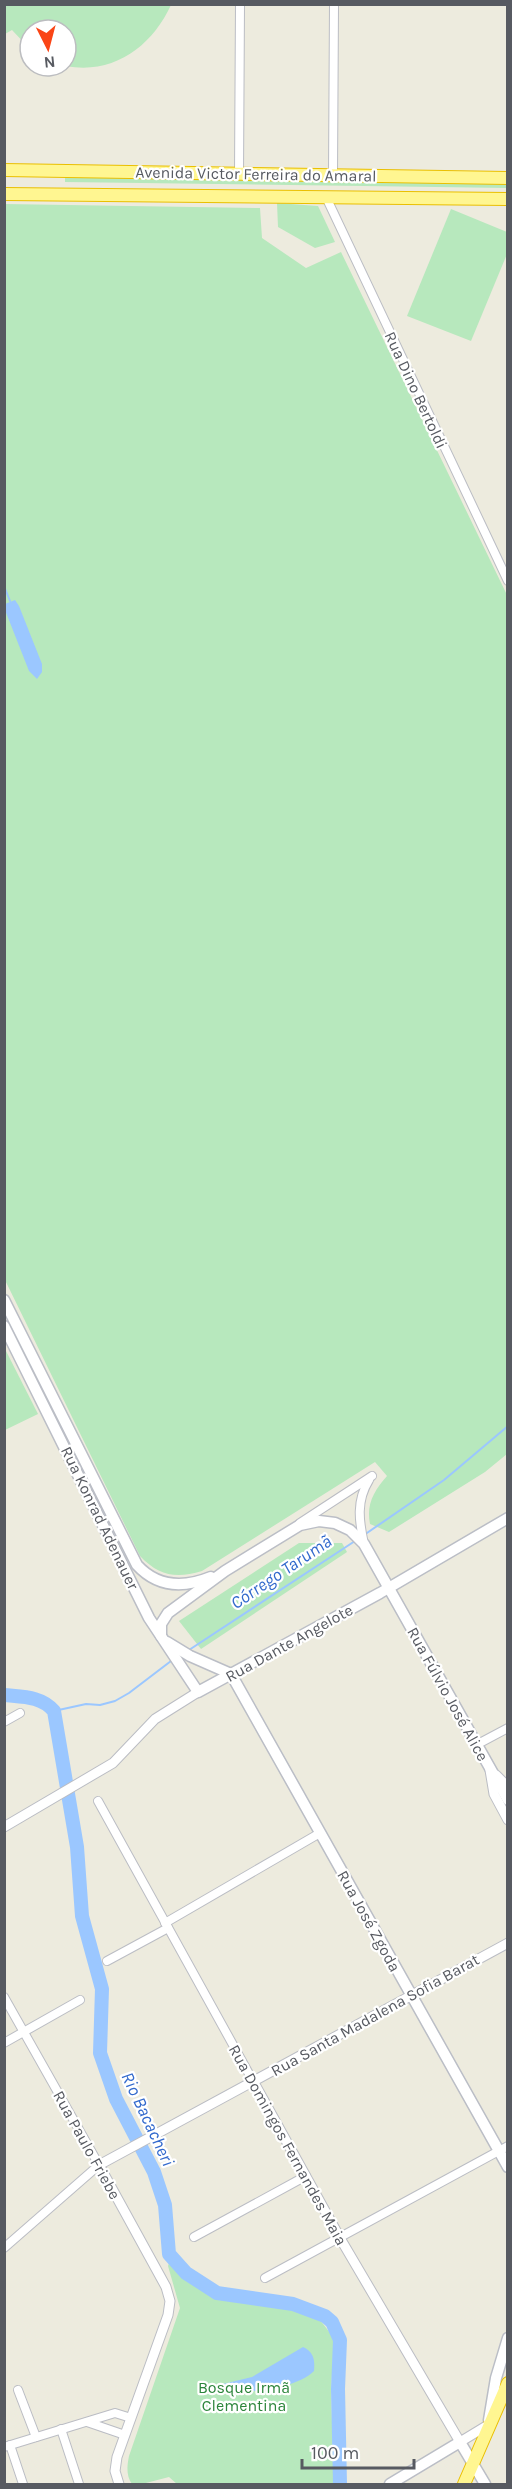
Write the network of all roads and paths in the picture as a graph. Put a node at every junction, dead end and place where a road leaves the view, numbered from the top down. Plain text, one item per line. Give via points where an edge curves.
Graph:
1 (240, 4) edge
2 (334, 4) edge
3 (4, 170) edge
4 (32, 171) junction
5 (61, 171) junction
6 (239, 174) junction
7 (333, 175) junction
8 (507, 178) edge
9 (4, 194) edge
10 (32, 194) junction
11 (61, 194) junction
12 (326, 197) junction
13 (507, 200) edge
14 (507, 581) edge
15 (4, 1300) edge
16 (4, 1326) edge
17 (507, 1518) edge
18 (291, 1529) junction
19 (358, 1532) junction
20 (225, 1571) junction
21 (389, 1588) junction
22 (163, 1638) junction
23 (174, 1650) junction
24 (231, 1674) junction
25 (198, 1692) junction
26 (20, 1713) dead end
27 (4, 1722) edge
28 (507, 1728) edge
29 (476, 1745) junction
30 (490, 1770) junction
31 (507, 1787) edge
32 (507, 1800) edge
33 (98, 1802) dead end
34 (507, 1820) edge
35 (4, 1827) edge
36 (320, 1833) junction
37 (166, 1925) junction
38 (507, 1942) edge
39 (107, 1961) dead end
40 (411, 1995) junction
41 (4, 1997) edge
42 (80, 2000) dead end
43 (24, 2032) junction
44 (4, 2043) edge
45 (253, 2081) junction
46 (503, 2149) edge
47 (99, 2165) junction
48 (507, 2167) edge
49 (306, 2176) junction
50 (194, 2237) dead end
51 (340, 2238) junction
52 (4, 2248) edge
53 (265, 2278) dead end
54 (507, 2338) edge
55 (507, 2383) edge
56 (18, 2390) dead end
57 (131, 2418) junction
58 (87, 2422) junction
59 (488, 2425) junction
60 (61, 2429) junction
61 (125, 2435) junction
62 (36, 2437) junction
63 (460, 2442) junction
64 (7, 2446) edge
65 (472, 2462) junction
66 (23, 2484) edge
67 (79, 2484) edge
68 (119, 2484) edge
69 (390, 2484) edge
70 (464, 2484) edge
71 (485, 2484) edge

1 - 6 street
2 - 7 street
3 - 4 highway, Avenida Victor Ferreira do Amaral
4 - 5 highway, Avenida Victor Ferreira do Amaral
4 - 10 highway via 40,182
5 - 6 highway, Avenida Victor Ferreira do Amaral
5 - 11 highway via 54,182
6 - 7 highway, Avenida Victor Ferreira do Amaral
7 - 8 highway, Avenida Victor Ferreira do Amaral
9 - 10 highway, Avenida Victor Ferreira do Amaral
10 - 11 highway, Avenida Victor Ferreira do Amaral
11 - 12 highway, Avenida Victor Ferreira do Amaral
12 - 13 highway, Avenida Victor Ferreira do Amaral
12 - 14 street, Rua Dino Bertoldi
15 - 20 main road, Rua Konrad Adenauer via 137,1565 158,1581 177,1585
16 - 22 main road, Rua Konrad Adenauer via 144,1608
17 - 21 main road, Rua Dante Angelote
18 - 19 main road via 327,1521
18 - 19 street via 372,1476 360,1503
18 - 20 main road
19 - 21 main road, Rua Fúlvio José Alice
20 - 22 main road via 168,1613 161,1624
21 - 24 main road, Rua Dante Angelote
21 - 29 main road, Rua Fúlvio José Alice
22 - 23 main road, Rua Konrad Adenauer
23 - 24 main road, Rua Konrad Adenauer
23 - 25 main road
24 - 25 main road, Rua Dante Angelote
24 - 36 main road, Rua José Zgoda
25 - 35 street, Rua Dante Angelote via 164,1712 113,1763
26 - 27 street
28 - 29 street
29 - 30 main road, Rua Fúlvio José Alice
30 - 31 street
30 - 32 main road, Rua Fúlvio José Alice
30 - 34 street via 494,1794
33 - 37 street, Rua Domingos Fernandes Maia
36 - 37 street
36 - 40 main road, Rua José Zgoda
37 - 39 street
37 - 45 street, Rua Domingos Fernandes Maia
38 - 40 street, Rua Santa Madalena Sofia Barat
40 - 45 street, Rua Santa Madalena Sofia Barat
40 - 46 main road, Rua José Zgoda
41 - 43 street, Rua Paulo Friebe
42 - 43 street
43 - 44 street
43 - 47 street, Rua Paulo Friebe
45 - 47 street, Rua Santa Madalena Sofia Barat
45 - 49 street, Rua Domingos Fernandes Maia
46 - 48 main road, Rua José Zgoda
46 - 51 street
47 - 52 street, Rua Santa Madalena Sofia Barat
47 - 57 street, Rua Paulo Friebe via 168,2294 168,2315
49 - 50 street
49 - 51 street, Rua Domingos Fernandes Maia
51 - 53 street
51 - 63 street, Rua Domingos Fernandes Maia
54 - 59 main road
55 - 59 highway
56 - 62 street
57 - 58 street via 115,2413
57 - 61 street
58 - 60 street
58 - 61 street
59 - 63 street
59 - 65 highway
60 - 62 street
60 - 67 street
61 - 68 street via 116,2464
62 - 64 street
63 - 65 main road, Rua Domingos Fernandes Maia
63 - 69 main road
64 - 66 street
65 - 70 highway
65 - 71 main road, Rua Domingos Fernandes Maia

